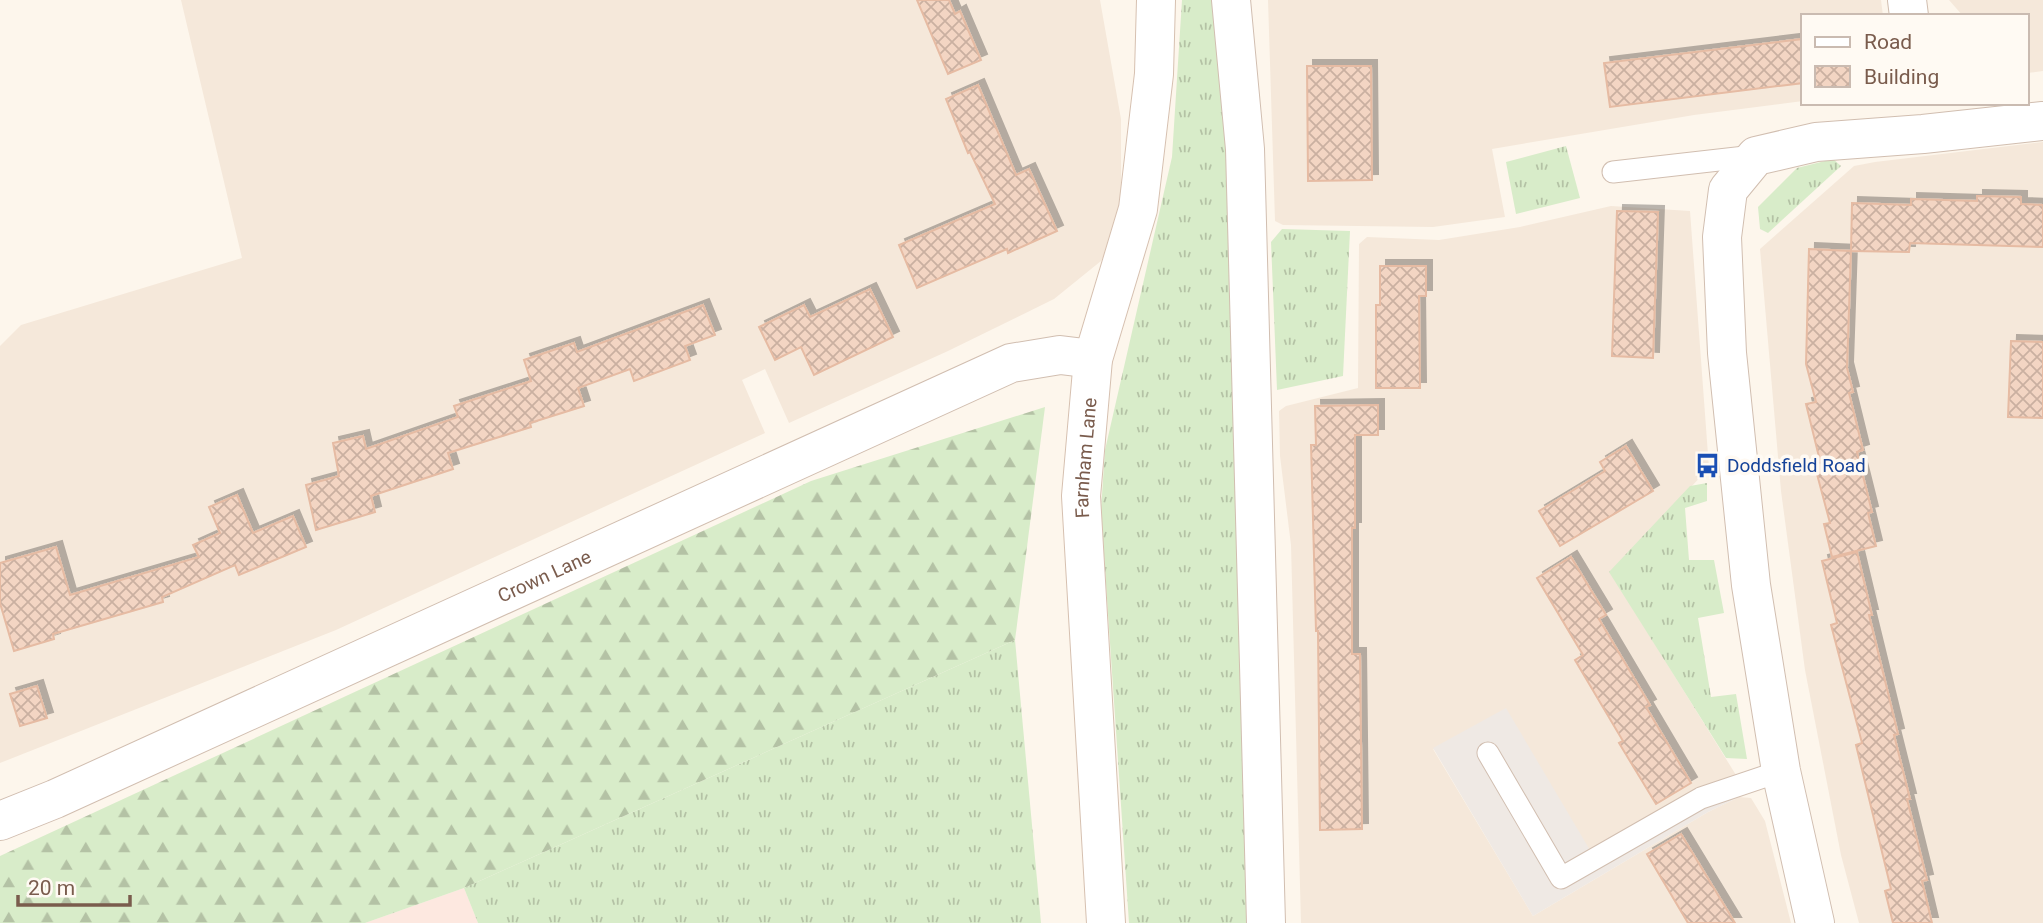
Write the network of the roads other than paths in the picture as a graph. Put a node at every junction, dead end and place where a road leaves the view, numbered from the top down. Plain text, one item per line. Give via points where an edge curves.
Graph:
1 (1156, 0) edge
2 (1231, 0) edge
3 (1921, 119) edge
4 (2043, 121) edge
5 (1756, 156) junction
6 (1613, 172) dead end
7 (1093, 359) junction
8 (1488, 752) dead end
9 (1781, 771) junction
10 (0, 821) edge
11 (1106, 923) edge
12 (1266, 923) edge
13 (1815, 923) edge

1 - 7 street, Farnham Lane via 1154,74 1138,209
2 - 12 street via 1245,149
3 - 4 street
3 - 5 street
5 - 6 lane
5 - 9 street via 1728,191 1722,237 1727,353 1751,585
7 - 10 street, Crown Lane via 1060,355 1010,363
7 - 11 street, Farnham Lane via 1081,496
8 - 9 lane via 1561,878 1701,798
9 - 13 street

